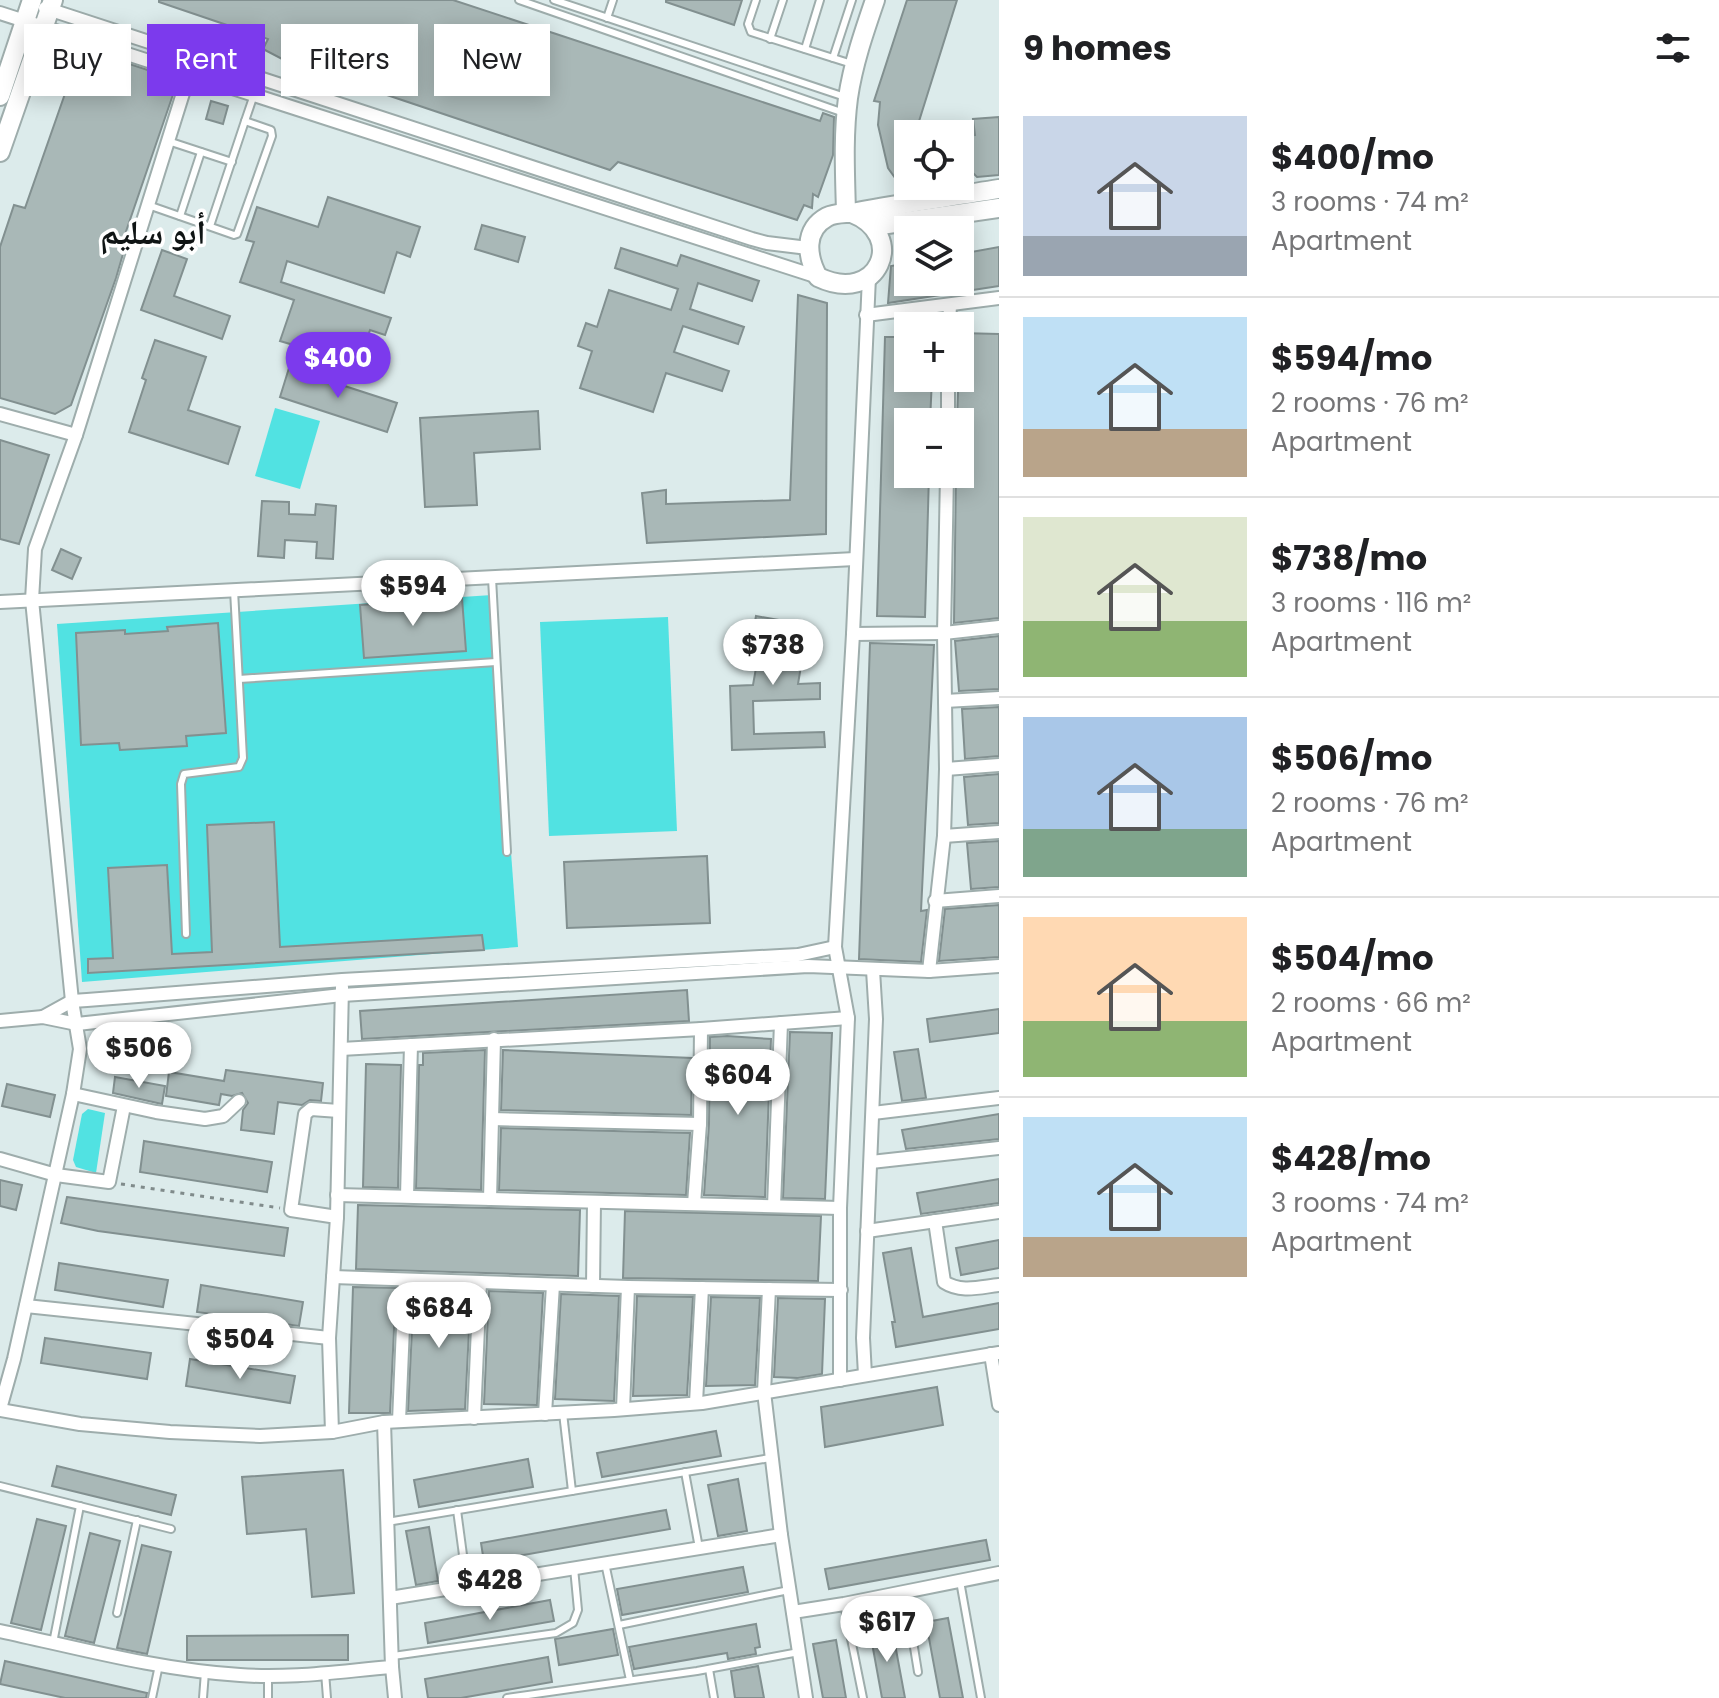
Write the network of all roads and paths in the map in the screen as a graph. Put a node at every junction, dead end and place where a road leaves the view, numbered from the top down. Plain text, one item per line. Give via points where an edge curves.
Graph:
1 (519, 0) edge
2 (554, 0) edge
3 (613, 0) edge
4 (756, 0) edge
5 (783, 0) edge
6 (820, 0) edge
7 (852, 0) edge
8 (875, 0) edge
9 (29, 1) edge
10 (540, 3) edge
11 (49, 12) edge
12 (0, 13) edge
13 (607, 18) junction
14 (25, 21) junction
15 (770, 39) junction
16 (147, 44) edge
17 (805, 49) junction
18 (147, 55) edge
19 (833, 58) junction
20 (855, 65) junction
21 (265, 82) edge
22 (0, 96) edge
23 (182, 96) edge
24 (253, 96) edge
25 (260, 96) edge
26 (847, 106) junction
27 (245, 121) junction
28 (168, 141) junction
29 (0, 152) edge
30 (201, 152) junction
31 (232, 162) junction
32 (575, 183) junction
33 (999, 189) edge
34 (570, 197) junction
35 (148, 205) junction
36 (999, 208) edge
37 (849, 212) junction
38 (180, 216) junction
39 (210, 226) junction
40 (874, 226) junction
41 (808, 248) junction
42 (818, 277) junction
43 (869, 277) junction
44 (999, 298) edge
45 (950, 305) junction
46 (950, 312) edge
47 (866, 315) junction
48 (0, 414) edge
49 (76, 435) junction
50 (947, 488) edge
51 (855, 559) junction
52 (492, 578) junction
53 (234, 590) junction
54 (32, 600) junction
55 (0, 602) edge
56 (999, 627) edge
57 (944, 633) junction
58 (853, 634) junction
59 (496, 662) junction
60 (239, 679) junction
61 (999, 698) edge
62 (945, 701) junction
63 (999, 765) edge
64 (946, 769) junction
65 (999, 832) edge
66 (944, 836) junction
67 (507, 852) dead end
68 (999, 896) edge
69 (935, 901) junction
70 (186, 934) dead end
71 (835, 947) junction
72 (999, 966) edge
73 (837, 968) junction
74 (873, 970) junction
75 (929, 971) junction
76 (342, 980) junction
77 (342, 995) junction
78 (72, 1001) junction
79 (43, 1017) junction
80 (848, 1018) junction
81 (0, 1021) edge
82 (781, 1023) junction
83 (77, 1024) junction
84 (701, 1029) junction
85 (494, 1039) junction
86 (411, 1045) junction
87 (341, 1049) junction
88 (73, 1094) junction
89 (999, 1098) edge
90 (239, 1101) dead end
91 (124, 1106) junction
92 (339, 1111) junction
93 (873, 1113) junction
94 (492, 1119) junction
95 (700, 1124) junction
96 (999, 1148) edge
97 (0, 1159) edge
98 (871, 1162) junction
99 (56, 1175) junction
100 (109, 1182) junction
101 (337, 1195) junction
102 (407, 1196) junction
103 (490, 1199) junction
104 (594, 1202) junction
105 (694, 1204) junction
106 (774, 1206) junction
107 (840, 1208) junction
108 (291, 1210) junction
109 (999, 1212) edge
110 (337, 1217) junction
111 (935, 1221) junction
112 (867, 1231) junction
113 (333, 1277) junction
114 (405, 1280) junction
115 (480, 1282) junction
116 (553, 1285) junction
117 (999, 1285) edge
118 (593, 1286) junction
119 (628, 1287) junction
120 (702, 1288) junction
121 (769, 1289) junction
122 (841, 1290) junction
123 (26, 1306) junction
124 (329, 1338) junction
125 (995, 1354) edge
126 (0, 1356) edge
127 (14, 1359) junction
128 (865, 1375) junction
129 (840, 1380) junction
130 (764, 1392) junction
131 (696, 1403) junction
132 (999, 1405) edge
133 (623, 1409) junction
134 (0, 1410) edge
135 (563, 1413) junction
136 (545, 1414) junction
137 (474, 1418) junction
138 (399, 1421) junction
139 (384, 1422) junction
140 (332, 1432) junction
141 (772, 1458) junction
142 (685, 1472) junction
143 (0, 1486) edge
144 (572, 1491) junction
145 (80, 1506) junction
146 (457, 1510) junction
147 (137, 1520) junction
148 (387, 1522) junction
149 (171, 1529) dead end
150 (781, 1535) junction
151 (699, 1548) junction
152 (605, 1563) junction
153 (574, 1568) junction
154 (999, 1573) edge
155 (960, 1581) junction
156 (467, 1585) junction
157 (789, 1590) junction
158 (905, 1592) junction
159 (390, 1598) junction
160 (844, 1604) junction
161 (793, 1612) junction
162 (117, 1613) dead end
163 (619, 1625) junction
164 (0, 1631) edge
165 (53, 1643) junction
166 (799, 1652) junction
167 (392, 1661) junction
168 (159, 1665) junction
169 (709, 1669) junction
170 (205, 1672) junction
171 (325, 1672) junction
172 (918, 1672) dead end
173 (268, 1676) junction
174 (630, 1680) junction
175 (152, 1698) edge
176 (203, 1698) edge
177 (268, 1698) edge
178 (327, 1698) edge
179 (395, 1698) edge
180 (507, 1698) edge
181 (714, 1698) edge
182 (806, 1698) edge
183 (863, 1698) edge
184 (981, 1698) edge

1 - 10 lane
2 - 13 lane
3 - 13 lane
4 - 15 lane via 748,26
5 - 15 lane
6 - 17 lane
7 - 19 lane
8 - 20 street
9 - 11 street
9 - 14 street
10 - 26 lane
11 - 14 street
11 - 16 street
11 - 18 street
11 - 29 street
12 - 14 street
13 - 26 lane
14 - 22 street
15 - 17 lane
17 - 19 lane
19 - 20 lane
20 - 26 street
21 - 32 street
23 - 28 street
24 - 27 lane
25 - 34 street
26 - 37 street
27 - 31 lane
27 - 39 lane via 271,130 272,136 237,234
28 - 30 lane
28 - 35 street
30 - 31 lane
30 - 38 lane
31 - 39 lane
32 - 34 street
32 - 41 street via 767,243
33 - 37 street
34 - 42 street
35 - 38 lane
35 - 49 street
36 - 40 street
37 - 40 street
37 - 41 street via 827,217 813,230
38 - 39 lane
40 - 43 street via 881,253
41 - 42 street
42 - 43 street via 843,286
43 - 47 street
44 - 45 street
45 - 46 street
45 - 47 street
47 - 51 street
48 - 49 street
49 - 54 street via 35,549
50 - 57 street
51 - 52 street
51 - 58 street
52 - 53 street
52 - 59 lane
53 - 54 street
53 - 60 lane
54 - 55 street
54 - 78 street
56 - 57 street
57 - 58 street
57 - 62 street
58 - 71 street
59 - 60 lane
59 - 67 lane
60 - 70 lane via 239,767 184,774 181,784
61 - 62 street
62 - 64 street
63 - 64 street
64 - 66 street
65 - 66 street
66 - 69 street
68 - 69 street
69 - 75 street
71 - 73 street
71 - 76 street via 798,955
72 - 75 street
73 - 74 street
73 - 77 street
73 - 80 street
74 - 75 street
74 - 93 street
76 - 77 street
76 - 78 street
77 - 83 street
77 - 87 street
78 - 79 street
78 - 83 street
79 - 81 street
79 - 83 street
80 - 82 street
80 - 107 street
82 - 84 street
82 - 106 street
83 - 88 street via 80,1049
84 - 85 street
84 - 95 street
85 - 86 street
85 - 94 street
86 - 87 street
86 - 102 street
87 - 92 street
88 - 91 street
88 - 99 street
89 - 93 street
90 - 91 street via 223,1116 205,1119
91 - 100 street
92 - 101 street
92 - 108 street via 311,1109 305,1114
93 - 98 street
94 - 95 street
94 - 103 street
95 - 105 street
96 - 98 street
97 - 99 street
98 - 112 street
99 - 100 street
99 - 123 street
100 - 108 path
101 - 102 street
101 - 110 street
102 - 103 street
103 - 104 street
104 - 105 street
104 - 118 street
105 - 106 street
106 - 107 street
107 - 122 street
108 - 110 street
109 - 111 street
110 - 113 street
111 - 112 street
111 - 117 street via 944,1282 965,1289
112 - 128 street
113 - 114 street
113 - 124 street
114 - 115 street
114 - 138 street
115 - 116 street
115 - 137 street
116 - 118 street
116 - 136 street
118 - 119 street
119 - 120 street
119 - 133 street
120 - 121 street
120 - 131 street
121 - 122 street
121 - 130 street
122 - 129 street
123 - 124 street
123 - 127 street
124 - 140 street
125 - 128 street
125 - 132 street
126 - 127 street
127 - 134 street
128 - 129 street
129 - 130 street
130 - 131 street
130 - 141 street
131 - 133 street
133 - 135 street
134 - 140 street via 170,1432
135 - 136 street
135 - 144 lane
136 - 137 street
137 - 138 street
138 - 139 street
139 - 140 street
139 - 148 street
141 - 142 lane
141 - 150 street
142 - 144 lane
142 - 151 lane
143 - 145 lane
144 - 146 lane
145 - 147 lane
145 - 165 lane
146 - 148 lane
146 - 156 lane
147 - 149 lane
147 - 162 lane
148 - 159 street
150 - 151 street
150 - 157 street
151 - 152 street
152 - 153 street
152 - 163 lane
153 - 156 street
153 - 167 lane via 578,1610 573,1623 556,1633
154 - 155 street
155 - 158 street
155 - 184 lane
156 - 159 street
157 - 161 street
157 - 163 lane
158 - 160 street
158 - 172 lane
159 - 167 street
160 - 161 street
160 - 183 lane
161 - 166 street
163 - 174 lane
164 - 165 street
165 - 168 street
166 - 169 lane
166 - 182 street
167 - 171 street
167 - 179 street
168 - 170 street
168 - 175 lane
169 - 174 lane
169 - 181 lane
170 - 173 street
170 - 176 lane
171 - 173 street
171 - 178 lane
173 - 177 lane
174 - 180 lane

